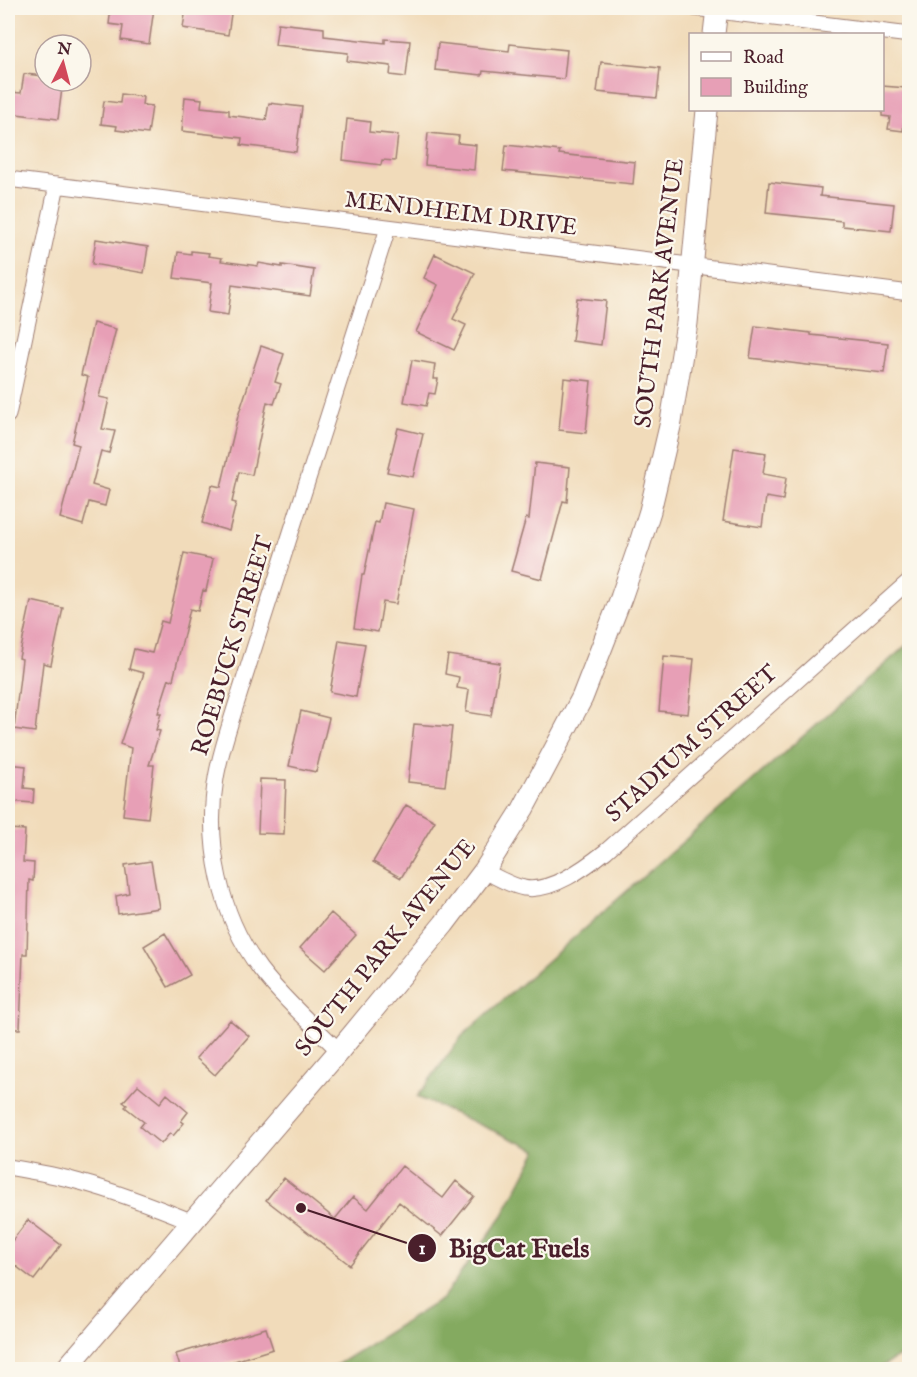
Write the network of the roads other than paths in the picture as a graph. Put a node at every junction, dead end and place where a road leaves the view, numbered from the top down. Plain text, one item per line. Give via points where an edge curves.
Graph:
1 (694, 8) edge
2 (717, 9) edge
3 (714, 33) edge
4 (909, 35) edge
5 (707, 111) edge
6 (8, 179) edge
7 (57, 185) junction
8 (388, 228) junction
9 (693, 266) junction
10 (909, 293) edge
11 (8, 415) edge
12 (909, 580) edge
13 (484, 871) junction
14 (339, 1051) junction
15 (8, 1167) edge
16 (193, 1222) junction
17 (65, 1370) edge

1 - 2 street
2 - 3 street
2 - 4 street
5 - 9 street, SOUTH PARK AVENUE
6 - 7 street, MENDHEIM DRIVE
7 - 8 street, MENDHEIM DRIVE
7 - 11 street
8 - 9 street, MENDHEIM DRIVE
8 - 14 street, ROEBUCK STREET via 235,708 216,777 213,805 217,866 240,936 285,999
9 - 10 street, MENDHEIM DRIVE
9 - 13 street, SOUTH PARK AVENUE via 671,422 651,511 625,588 582,698 523,809
12 - 13 street, STADIUM STREET via 583,869 536,888 524,888
13 - 14 street, SOUTH PARK AVENUE
14 - 16 street, SOUTH PARK AVENUE
15 - 16 street via 82,1182
16 - 17 street, SOUTH PARK AVENUE

